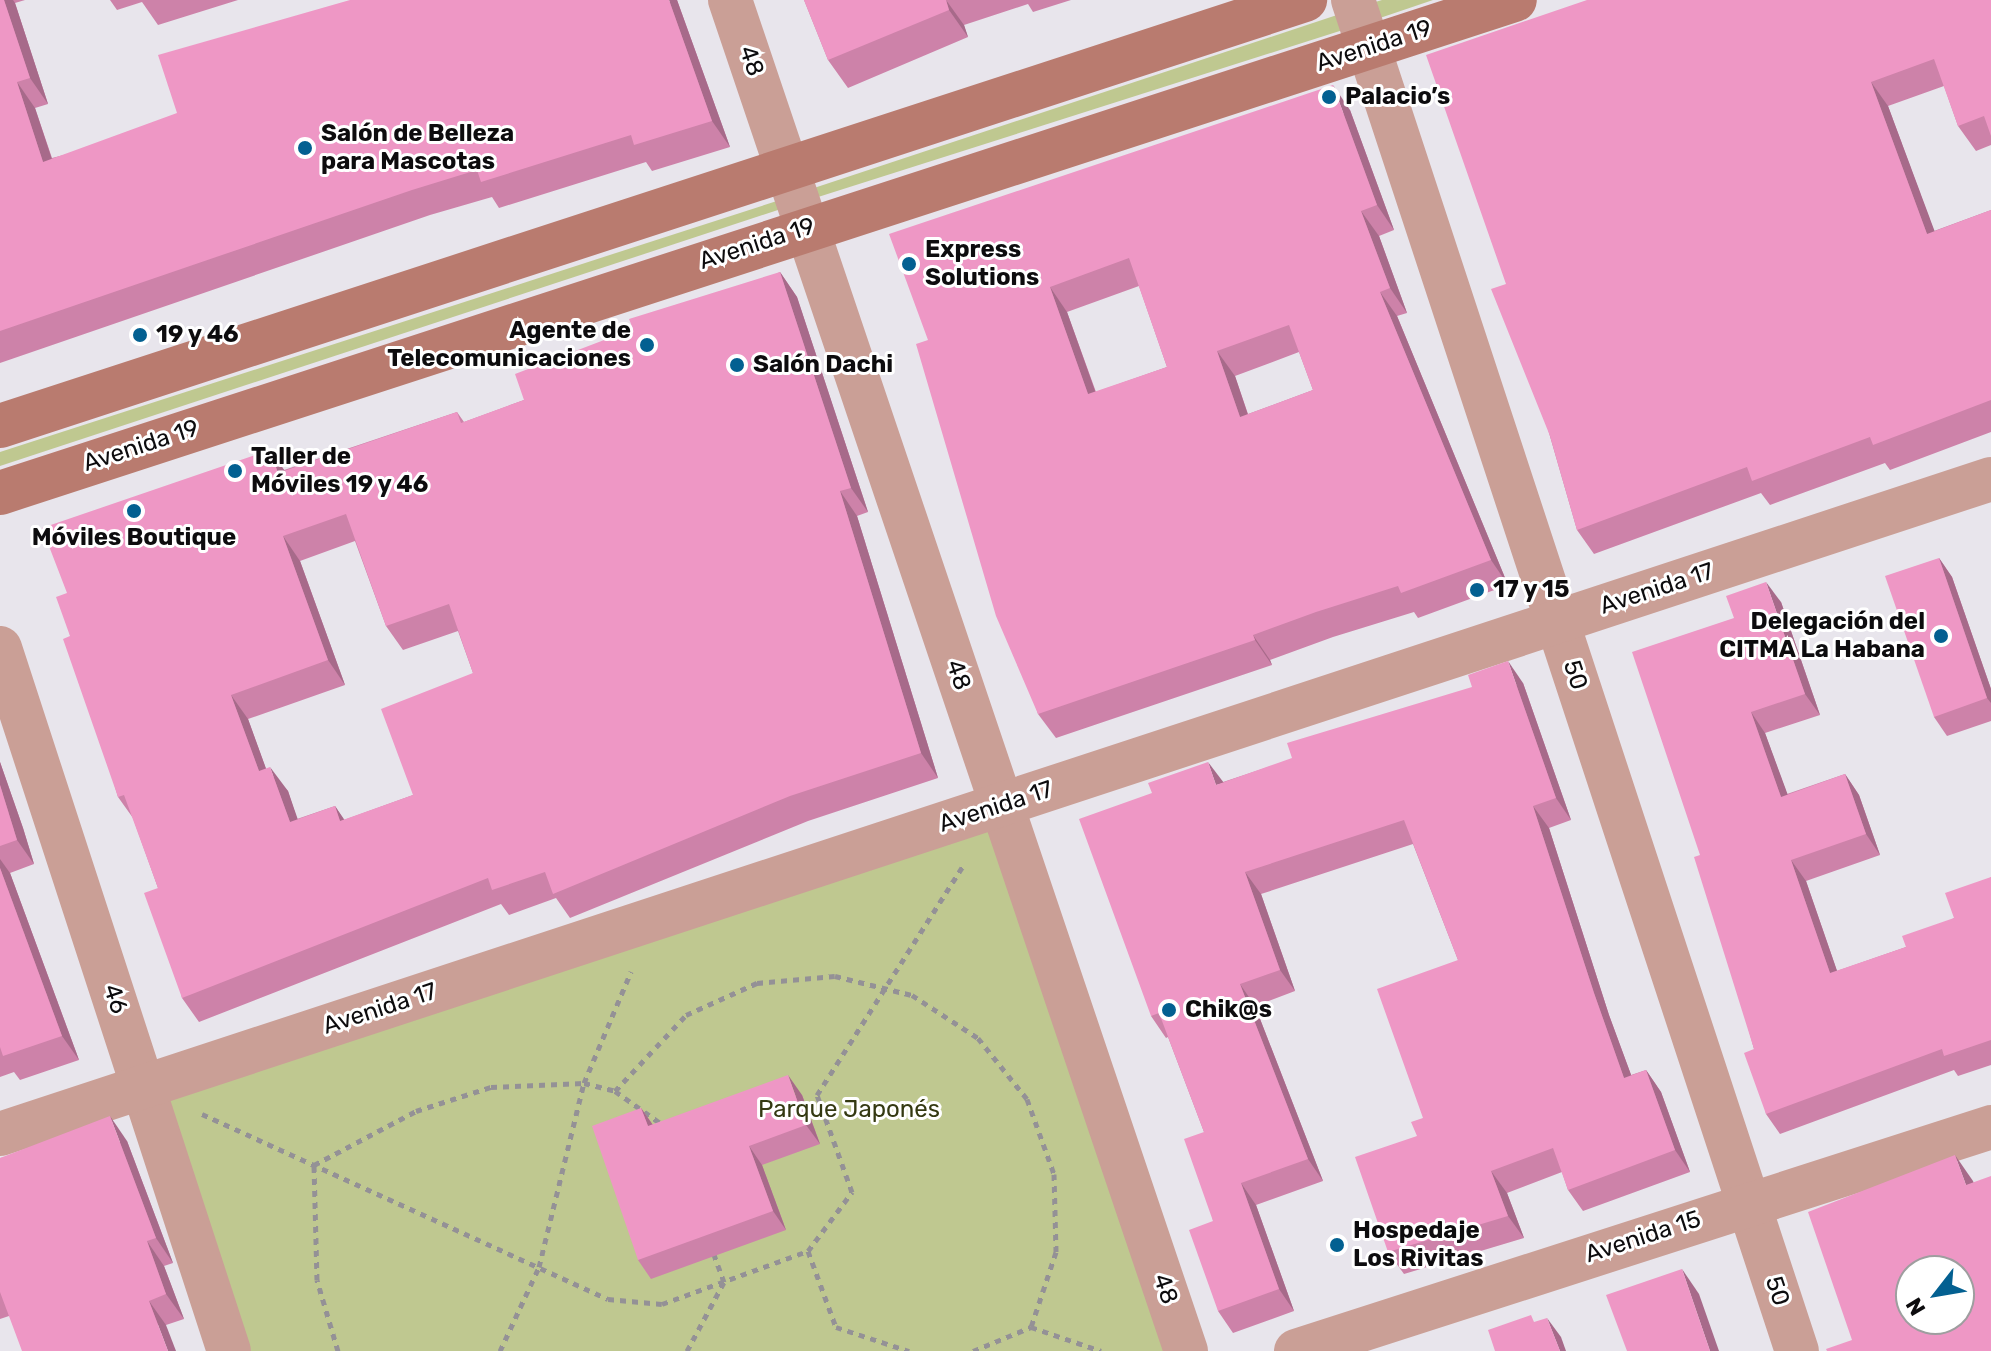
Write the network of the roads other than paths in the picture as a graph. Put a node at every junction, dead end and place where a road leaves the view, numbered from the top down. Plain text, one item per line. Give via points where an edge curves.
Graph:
1 (730, 0) edge
2 (1305, 0) edge
3 (1353, 0) edge
4 (1515, 0) edge
5 (1369, 48) junction
6 (788, 171) junction
7 (807, 227) junction
8 (0, 426) edge
9 (1991, 479) edge
10 (0, 493) edge
11 (1558, 622) junction
12 (0, 648) edge
13 (1002, 805) junction
14 (143, 1087) junction
15 (1991, 1127) edge
16 (0, 1134) edge
17 (1748, 1202) junction
18 (229, 1351) edge
19 (1186, 1351) edge
20 (1296, 1351) edge
21 (1797, 1351) edge

1 - 6 street, 48
2 - 6 main road
3 - 5 street, 50
4 - 5 main road, Avenida 19
5 - 7 main road, Avenida 19
5 - 11 street, 50
6 - 7 street, 48
6 - 8 main road
7 - 10 main road, Avenida 19
7 - 13 street, 48
9 - 11 street, Avenida 17
11 - 13 street, Avenida 17
11 - 17 street, 50
12 - 14 street, 46
13 - 14 street, Avenida 17
13 - 19 street, 48
14 - 16 street, Avenida 17
14 - 18 street, 46
15 - 17 street, Avenida 15
17 - 20 street, Avenida 15
17 - 21 street, 50

